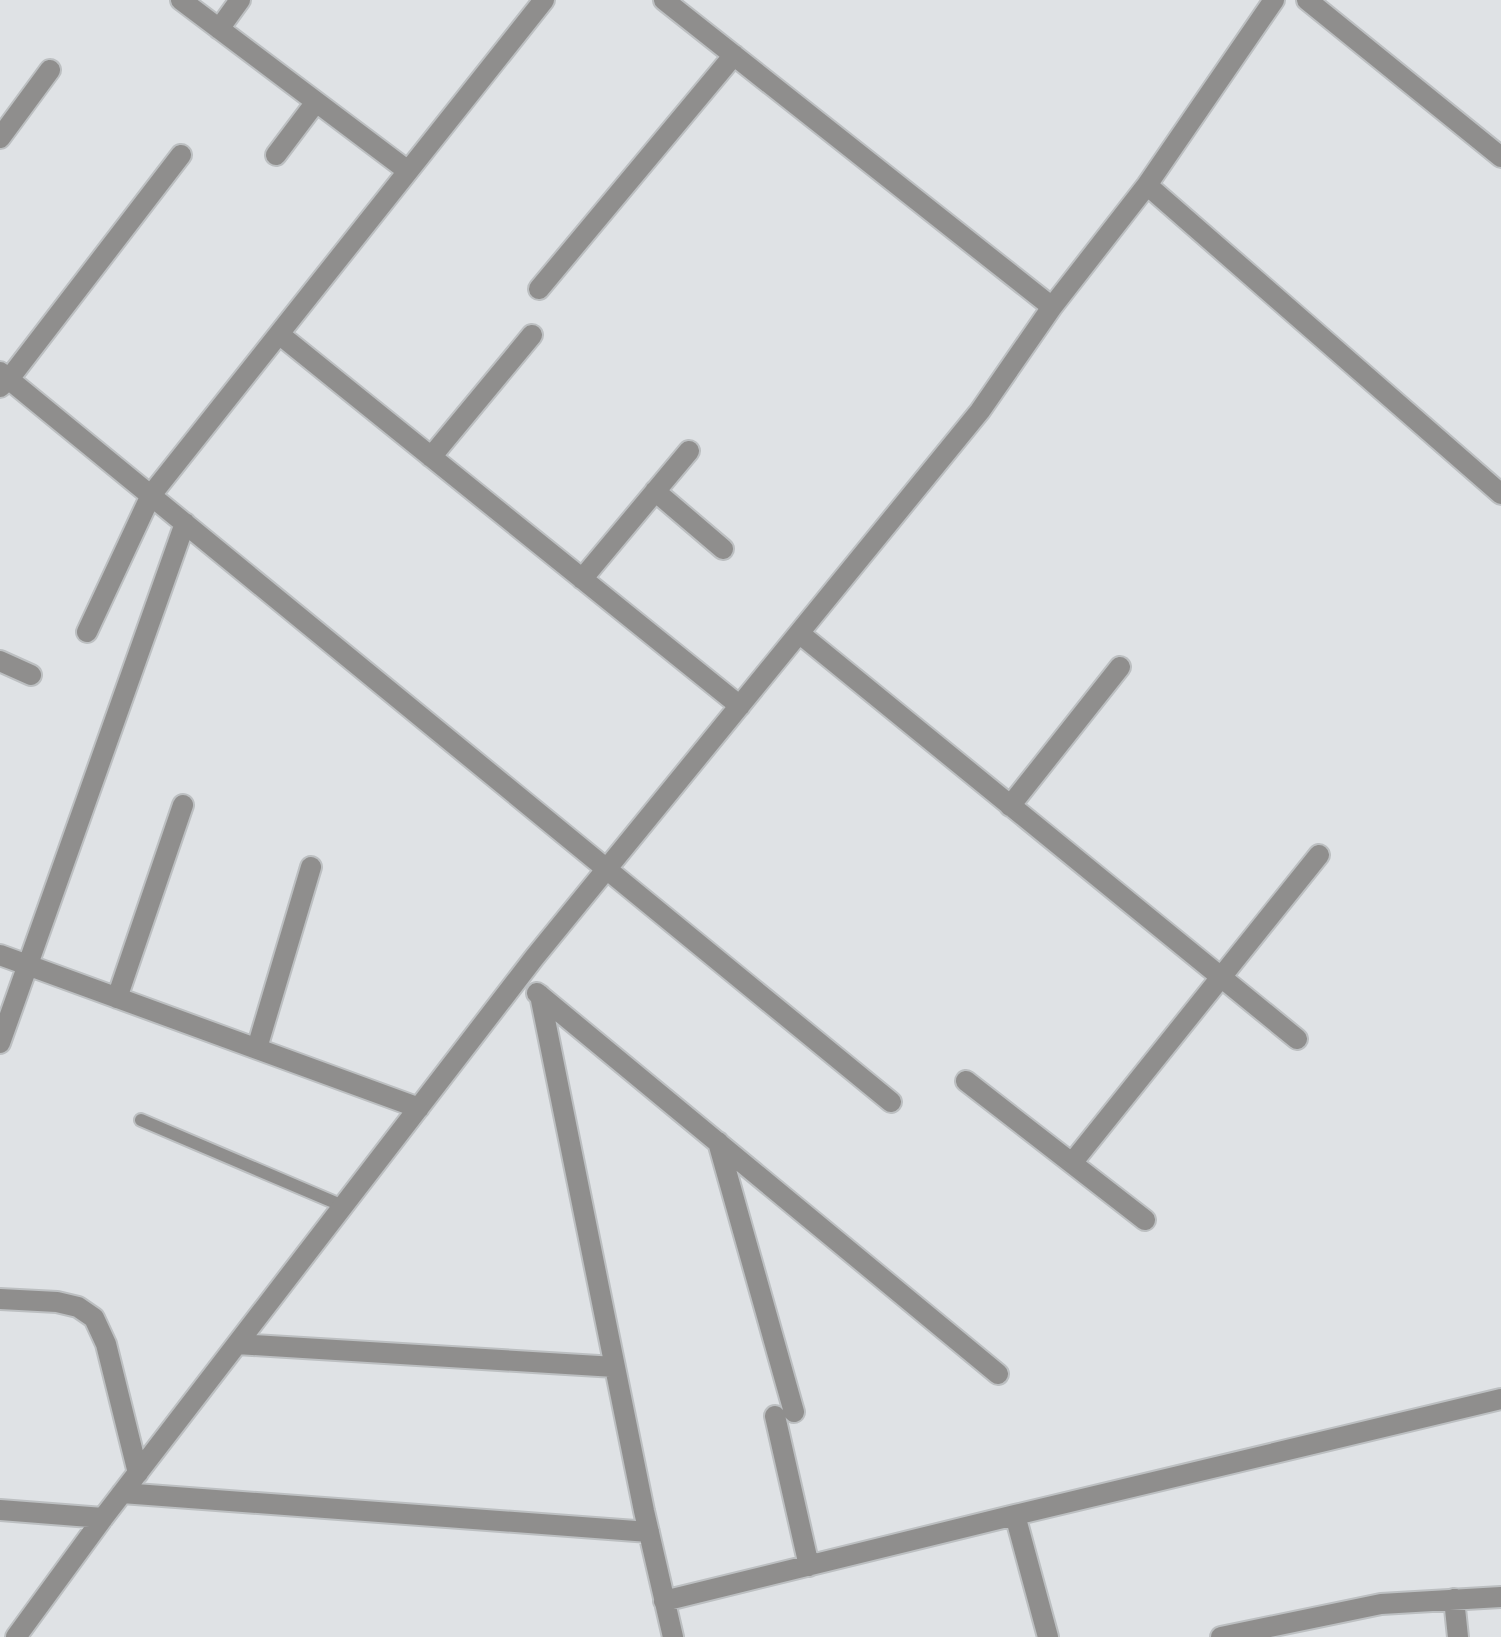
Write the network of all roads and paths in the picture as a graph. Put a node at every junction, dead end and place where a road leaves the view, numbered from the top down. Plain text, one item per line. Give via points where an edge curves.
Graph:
1 (181, 0) edge
2 (240, 0) edge
3 (544, 0) edge
4 (664, 0) edge
5 (1274, 0) edge
6 (1307, 0) edge
7 (219, 29) junction
8 (734, 55) junction
9 (50, 70) dead end
10 (316, 102) junction
11 (0, 138) edge
12 (181, 155) dead end
13 (276, 155) dead end
14 (1501, 157) edge
15 (408, 171) junction
16 (1147, 185) junction
17 (539, 289) dead end
18 (1052, 307) junction
19 (279, 334) junction
20 (532, 335) dead end
21 (3, 380) edge
22 (689, 451) dead end
23 (431, 457) junction
24 (655, 491) junction
25 (1501, 494) edge
26 (151, 495) junction
27 (185, 523) junction
28 (723, 549) dead end
29 (582, 579) junction
30 (87, 632) dead end
31 (799, 633) junction
32 (0, 661) edge
33 (1120, 667) dead end
34 (31, 675) dead end
35 (740, 706) junction
36 (183, 805) dead end
37 (1010, 806) junction
38 (1319, 855) dead end
39 (311, 867) dead end
40 (607, 868) junction
41 (0, 955) edge
42 (27, 965) junction
43 (1221, 977) junction
44 (519, 978) junction
45 (540, 995) junction
46 (117, 998) junction
47 (1297, 1039) dead end
48 (0, 1043) edge
49 (257, 1048) junction
50 (966, 1081) dead end
51 (891, 1102) dead end
52 (419, 1108) junction
53 (141, 1120) dead end
54 (718, 1142) junction
55 (1072, 1163) junction
56 (343, 1206) junction
57 (1145, 1220) dead end
58 (0, 1299) edge
59 (237, 1344) junction
60 (615, 1367) junction
61 (998, 1374) dead end
62 (1501, 1399) edge
63 (138, 1473) junction
64 (122, 1493) junction
65 (0, 1510) edge
66 (1015, 1515) junction
67 (103, 1518) junction
68 (649, 1532) junction
69 (809, 1566) junction
70 (1501, 1597) edge
71 (1454, 1599) junction
72 (664, 1601) junction
73 (16, 1637) edge
74 (673, 1637) edge
75 (1048, 1637) edge
76 (1221, 1637) edge
77 (1458, 1637) edge

1 - 7 street
2 - 7 street
3 - 15 street
4 - 8 street
5 - 16 street
6 - 14 street
7 - 10 street
8 - 17 street
8 - 18 street
9 - 11 street
10 - 13 street
10 - 15 street
12 - 21 street
15 - 19 street
16 - 18 street
16 - 25 street
18 - 31 street via 980,411
19 - 23 street
19 - 26 street
20 - 23 street
21 - 26 street
22 - 24 street
23 - 29 street
24 - 28 street
24 - 29 street
26 - 27 street
26 - 30 street
27 - 40 street
27 - 42 street
29 - 35 street
31 - 35 street
31 - 37 street
32 - 34 street
33 - 37 street
35 - 40 street
36 - 46 street
37 - 43 street
38 - 43 street
39 - 49 street
40 - 44 street
40 - 51 street
41 - 42 street
42 - 46 street
42 - 48 street
43 - 47 street
43 - 55 street
44 - 45 street
44 - 52 street
45 - 54 street
45 - 60 street
46 - 49 street
49 - 52 street
50 - 55 street
52 - 56 street
53 - 56 lane
54 - 61 street
54 - 69 street via 785,1414 784,1459
55 - 57 street
56 - 59 street
58 - 63 street via 57,1302 94,1318 106,1344
59 - 60 street
59 - 63 street
60 - 68 street
62 - 66 street
63 - 64 street
64 - 67 street
64 - 68 street
65 - 67 street
66 - 69 street
66 - 75 street
67 - 73 street
68 - 72 street
69 - 72 street
70 - 71 street
71 - 76 street via 1381,1604
71 - 77 street
72 - 74 street

